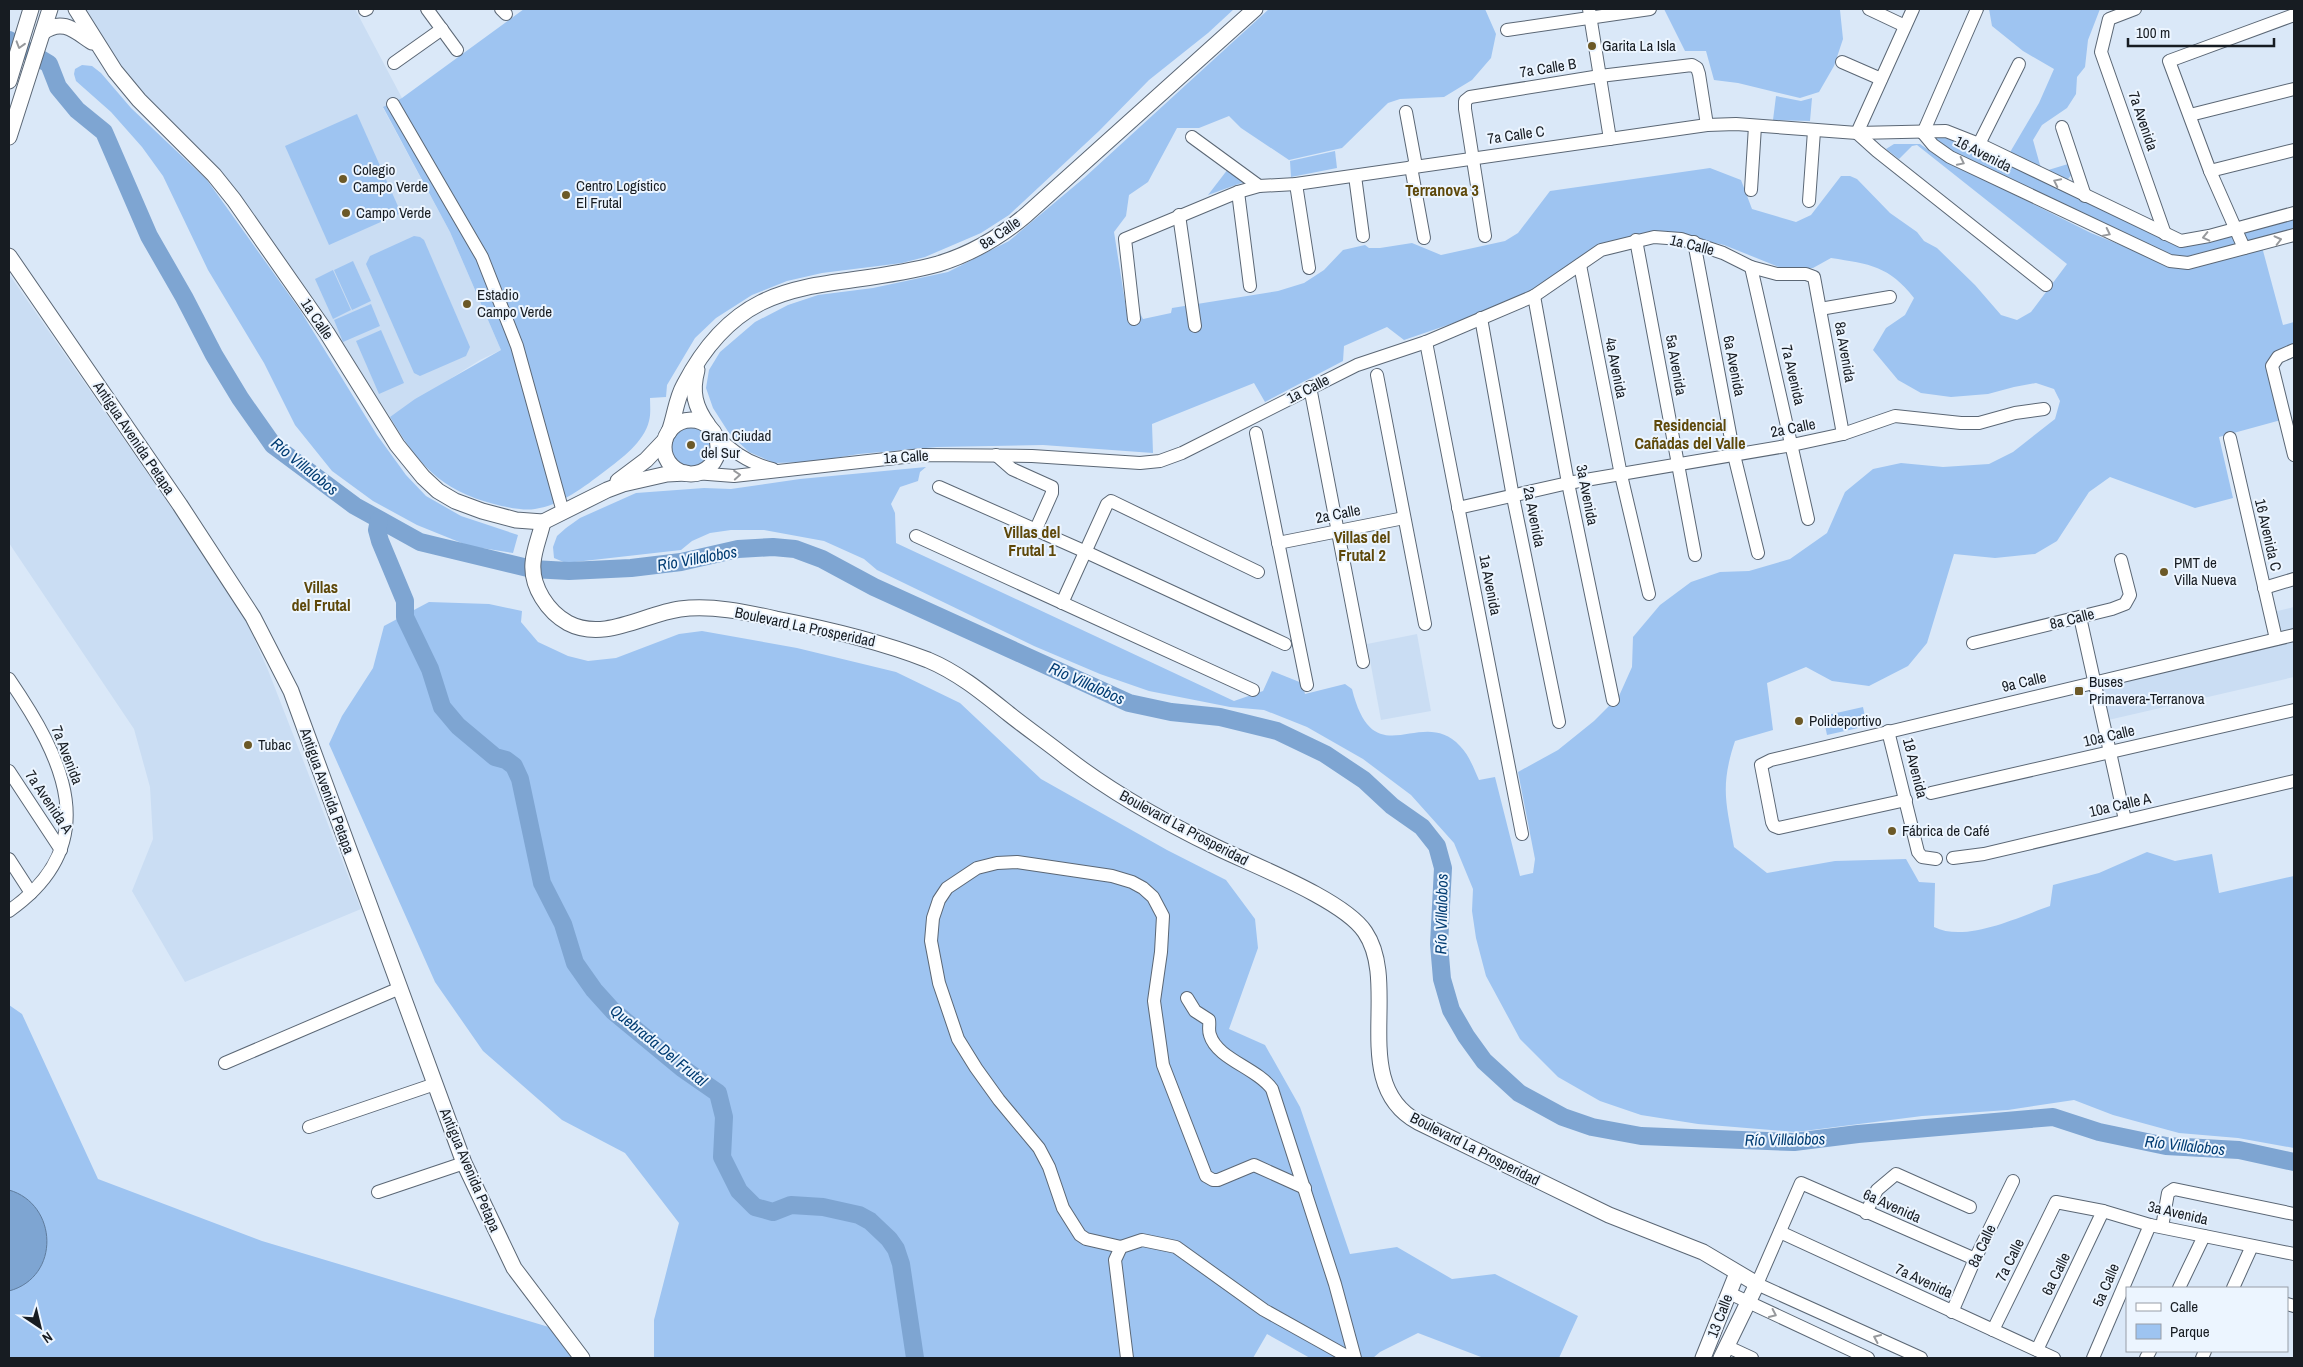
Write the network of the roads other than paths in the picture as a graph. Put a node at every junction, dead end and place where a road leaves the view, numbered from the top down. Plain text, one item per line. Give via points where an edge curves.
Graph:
1 (31, 9) edge
2 (50, 9) edge
3 (76, 9) edge
4 (427, 9) edge
5 (1255, 9) edge
6 (1650, 9) edge
7 (1870, 9) edge
8 (1913, 9) edge
9 (1977, 9) edge
10 (2135, 9) edge
11 (1589, 14) edge
12 (2294, 15) edge
13 (1905, 26) junction
14 (442, 29) junction
15 (1507, 30) dead end
16 (43, 32) junction
17 (99, 45) junction
18 (457, 50) dead end
19 (1842, 62) dead end
20 (394, 63) dead end
21 (2019, 64) dead end
22 (1600, 76) junction
23 (1881, 79) junction
24 (9, 81) edge
25 (2294, 89) edge
26 (393, 104) dead end
27 (1406, 112) dead end
28 (2190, 115) junction
29 (1707, 125) junction
30 (1755, 126) junction
31 (2062, 127) dead end
32 (1814, 131) junction
33 (1857, 133) junction
34 (1923, 133) junction
35 (9, 137) edge
36 (1192, 137) dead end
37 (1610, 139) junction
38 (1979, 144) junction
39 (2294, 150) edge
40 (1473, 158) junction
41 (1414, 166) junction
42 (2210, 170) junction
43 (1355, 176) junction
44 (1296, 184) junction
45 (1259, 186) junction
46 (1751, 190) dead end
47 (1238, 192) junction
48 (2085, 196) junction
49 (1809, 201) dead end
50 (2294, 213) edge
51 (1179, 215) junction
52 (2236, 229) junction
53 (2165, 234) junction
54 (2294, 235) edge
55 (1363, 236) dead end
56 (1485, 236) dead end
57 (1424, 238) dead end
58 (1636, 240) junction
59 (1694, 242) junction
60 (2244, 248) junction
61 (9, 256) edge
62 (1580, 265) junction
63 (1751, 267) junction
64 (1309, 268) dead end
65 (1814, 277) joint
66 (2046, 285) dead end
67 (1250, 286) dead end
68 (1534, 296) junction
69 (1890, 297) dead end
70 (1820, 309) junction
71 (1480, 318) junction
72 (1134, 320) dead end
73 (1195, 326) dead end
74 (1426, 342) junction
75 (2294, 350) edge
76 (698, 362) junction
77 (1377, 375) dead end
78 (1310, 387) junction
79 (2044, 409) dead end
80 (712, 430) junction
81 (1256, 433) dead end
82 (1843, 434) junction
83 (667, 436) junction
84 (2230, 438) dead end
85 (1792, 445) junction
86 (996, 455) junction
87 (1734, 455) junction
88 (2294, 455) edge
89 (1677, 463) junction
90 (778, 470) junction
91 (690, 473) junction
92 (1621, 475) junction
93 (1568, 483) junction
94 (939, 487) dead end
95 (607, 490) junction
96 (1513, 497) junction
97 (1458, 508) junction
98 (563, 512) junction
99 (1404, 518) junction
100 (1808, 519) dead end
101 (541, 529) junction
102 (1036, 529) junction
103 (1338, 530) junction
104 (916, 536) dead end
105 (1278, 543) junction
106 (1086, 552) junction
107 (1758, 553) dead end
108 (1695, 555) dead end
109 (2122, 560) dead end
110 (1258, 572) dead end
111 (2294, 579) edge
112 (2264, 588) junction
113 (1649, 594) dead end
114 (1062, 603) junction
115 (2080, 617) junction
116 (1425, 624) dead end
117 (2294, 635) edge
118 (2276, 639) junction
119 (1973, 643) dead end
120 (1285, 644) dead end
121 (1363, 662) dead end
122 (9, 679) edge
123 (2094, 682) junction
124 (1307, 685) dead end
125 (1253, 690) dead end
126 (1613, 700) dead end
127 (2294, 710) edge
128 (1559, 722) dead end
129 (1888, 731) junction
130 (2110, 752) junction
131 (9, 771) edge
132 (2294, 781) edge
133 (1931, 793) dead end
134 (1906, 800) junction
135 (2125, 820) junction
136 (1522, 834) dead end
137 (62, 850) junction
138 (1954, 858) dead end
139 (9, 859) edge
140 (1936, 859) dead end
141 (31, 893) junction
142 (9, 911) edge
143 (400, 988) junction
144 (1187, 998) dead end
145 (225, 1063) dead end
146 (435, 1084) junction
147 (309, 1127) dead end
148 (464, 1163) junction
149 (2013, 1181) dead end
150 (1305, 1188) junction
151 (378, 1192) dead end
152 (2056, 1204) joint
153 (1970, 1207) dead end
154 (2104, 1211) junction
155 (1866, 1213) junction
156 (2294, 1214) edge
157 (2156, 1226) junction
158 (1780, 1232) junction
159 (2204, 1236) junction
160 (2252, 1246) junction
161 (1121, 1247) junction
162 (2294, 1254) edge
163 (1975, 1259) junction
164 (1737, 1273) junction
165 (1757, 1284) junction
166 (2127, 1287) edge
167 (2179, 1287) edge
168 (2233, 1287) edge
169 (2126, 1289) edge
170 (1729, 1293) junction
171 (1748, 1302) junction
172 (1952, 1312) junction
173 (1993, 1330) junction
174 (2037, 1350) junction
175 (1724, 1352) edge
176 (582, 1358) edge
177 (1127, 1358) edge
178 (1350, 1358) edge
179 (1355, 1358) edge
180 (1703, 1358) edge
181 (1752, 1358) edge
182 (1868, 1358) edge
183 (1921, 1358) edge
184 (2054, 1358) edge
185 (2093, 1358) edge

1 -> 24 main road
2 - 16 main road
3 - 17 main road, 1a Calle
4 - 14 street
5 - 76 main road, 8a Calle via 1002,234 971,252 937,264 810,285 780,294 728,325
6 - 11 street
7 - 13 street
8 - 13 street
9 - 34 street
10 - 53 street, 7a Avenida via 2110,19 2101,52
11 - 15 street
11 - 22 street
12 - 28 street via 2169,60
13 - 23 street
14 - 18 street
14 - 20 street
16 - 17 main road via 64,25
16 - 35 main road
17 - 101 main road, 1a Calle via 139,100 214,175 234,200 327,333 397,445 423,477 438,491 466,505
19 - 23 street
21 - 38 street
22 - 29 street, 7a Calle B via 1695,66
22 - 37 street
22 - 40 street, 7a Calle B via 1475,96 1467,100 1465,109
23 - 33 street
25 - 28 street
26 - 98 street via 482,256 517,346
27 - 41 street
28 - 42 street
29 - 30 street, 7a Calle C
29 - 37 street, 7a Calle C
30 - 32 street, 7a Calle C
30 - 46 street
31 - 48 street
32 - 33 street, 7a Calle C
32 - 49 street
33 - 34 street, 7a Calle C
33 - 66 street
34 - 38 street, 16 Avenida via 1946,131
34 -> 60 street, 16 Avenida via 1950,157 2170,262 2188,262
36 - 45 street
37 - 40 street, 7a Calle C
48 -> 38 street, 16 Avenida
39 - 42 street
40 - 41 street, 7a Calle C
40 - 56 street
41 - 43 street, 7a Calle C
41 - 57 street
42 - 52 street
43 - 44 street, 7a Calle C
43 - 55 street
44 - 45 street, 7a Calle C
44 - 64 street
45 - 47 street, 7a Calle C
47 - 51 street, 7a Calle C
47 - 67 street
48 - 53 street, 16 Avenida
50 - 52 street, 16 Avenida
51 - 72 street, 7a Calle C via 1125,239
51 - 73 street
52 -> 53 street, 16 Avenida via 2186,241
52 - 60 street
60 -> 54 street, 16 Avenida
58 - 59 street, 1a Calle via 1666,238
58 - 62 street, 1a Calle via 1601,250
58 - 89 street, 5a Avenida
59 - 63 street, 1a Calle
59 - 87 street, 6a Avenida
61 - 143 main road, Antigua Avenida Petapa via 253,617 291,691
62 - 68 street, 1a Calle
62 - 92 street, 4a Avenida
63 - 65 street, 1a Calle via 1777,274
63 - 85 street, 7a Avenida
65 - 70 street, 8a Avenida
68 - 71 street, 1a Calle
68 - 93 street, 3a Avenida
69 - 70 street
70 - 82 street, 8a Avenida
71 - 74 street, 1a Calle
71 - 96 street, 2a Avenida
74 - 78 street, 1a Calle via 1357,365
74 - 97 street, 1a Avenida
75 - 88 street via 2283,353 2274,361 2273,373
76 - 80 main road, 8a Calle via 694,394 697,407
76 - 83 main road, 8a Calle via 679,396
77 - 99 street
78 - 86 street, 1a Calle via 1182,453 1160,461 1120,463
78 - 103 street
79 - 82 street, 2a Calle via 1979,423 1894,416
80 - 83 main road via 701,422 688,420 679,423
80 - 90 street, 1a Calle via 742,457
80 - 91 main road via 718,442 717,455 710,466
81 - 105 street
82 - 85 street, 2a Calle
83 - 91 main road via 664,449 669,461 678,470
83 - 95 main road, 1a Calle via 646,460
84 - 112 street, 16 Avenida C
85 - 87 street, 2a Calle
85 - 100 street, 7a Avenida
86 - 90 street, 1a Calle via 922,455
86 - 102 street via 1012,469 1052,487
87 - 89 street, 2a Calle
87 - 107 street, 6a Avenida
89 - 92 street, 2a Calle
89 - 108 street, 5a Avenida
91 -> 90 street, 1a Calle via 734,476
91 - 95 main road, 1a Calle via 656,476
92 - 93 street, 2a Calle
92 - 113 street, 4a Avenida
93 - 96 street, 2a Calle
93 - 126 street, 3a Avenida
94 - 102 street
95 - 98 main road, 1a Calle
96 - 97 street, 2a Calle
96 - 128 street, 2a Avenida
97 - 136 street, 1a Avenida
98 - 101 main road, 1a Calle
99 - 103 street, 2a Calle
99 - 116 street
101 - 164 main road, Boulevard La Prosperidad via 533,568 535,582 544,601 569,623 594,630 606,629 653,614 711,609 746,612 884,644 942,666 1123,796 1187,833 1324,900 1354,919 1368,937 1375,959 1383,1074 1390,1094 1404,1113 1609,1216 1703,1252
102 - 106 street
103 - 105 street, 2a Calle
103 - 121 street
104 - 114 street
105 - 124 street
106 - 110 street via 1111,501
106 - 114 street
106 - 120 street
109 - 115 street, 8a Calle via 2130,595 2128,601
111 - 112 street
112 - 118 street, 16 Avenida C
114 - 125 street
115 - 119 street, 8a Calle
115 - 123 street
117 - 118 street, 9a Calle
118 - 123 street, 9a Calle
122 - 137 street, 7a Avenida via 46,738 63,784 67,822
123 - 129 street, 9a Calle
123 - 130 street
127 - 130 street, 10a Calle
129 - 134 street, 18 Avenida
129 - 134 street, 9a Calle via 1762,763 1772,822 1775,827 1783,828
130 - 133 street, 10a Calle
130 - 135 street
131 - 137 street, 7a Avenida A
132 - 135 street, 10a Calle A
134 - 140 street, 18 Avenida via 1920,856
135 - 138 street, 10a Calle A via 1984,854
137 - 141 street
139 - 141 street
141 - 142 street
143 - 145 street
143 - 146 main road, Antigua Avenida Petapa
144 - 150 street via 1195,1011 1209,1020 1210,1035 1219,1049 1272,1088
146 - 147 street
146 - 148 main road, Antigua Avenida Petapa
148 - 151 street
148 - 176 main road, Antigua Avenida Petapa via 514,1268
149 - 163 street, 8a Calle
150 - 161 street via 1254,1165 1218,1180 1206,1176 1163,1065 1154,1001 1164,932 1163,916 1144,888 1094,872 1017,862 997,862 977,868 947,888 933,918 931,941 952,1025 976,1068 1039,1148 1049,1166 1063,1208 1080,1235
150 - 179 street
152 - 154 street, 3a Avenida
152 - 173 street, 7a Calle
153 - 155 street via 1896,1174 1877,1190
154 - 157 street, 3a Avenida
154 - 174 street, 6a Calle
155 - 158 street, 6a Avenida via 1801,1183
155 - 163 street, 6a Avenida
156 - 157 street, 5a Calle via 2174,1189 2168,1193
157 - 159 street, 3a Avenida
157 - 166 street, 5a Calle
158 - 165 street
158 - 172 street, 7a Avenida
159 - 160 street, 3a Avenida
159 - 167 street
160 - 162 street, 3a Avenida
160 - 168 street
161 - 177 street via 1115,1260 1115,1275
161 - 178 street via 1142,1240 1176,1247 1264,1310
163 - 172 street, 8a Calle
164 - 165 main road, Boulevard La Prosperidad
164 - 170 main road, 13 Calle
165 - 171 main road, 13 Calle
183 -> 165 street
169 - 185 street, 5a Calle
170 - 171 street
170 - 180 main road, 13 Calle
171 - 175 main road, 13 Calle
171 -> 182 street
172 - 173 street, 7a Avenida
173 - 174 street, 7a Avenida
174 - 184 street, 7a Avenida
175 - 181 street

